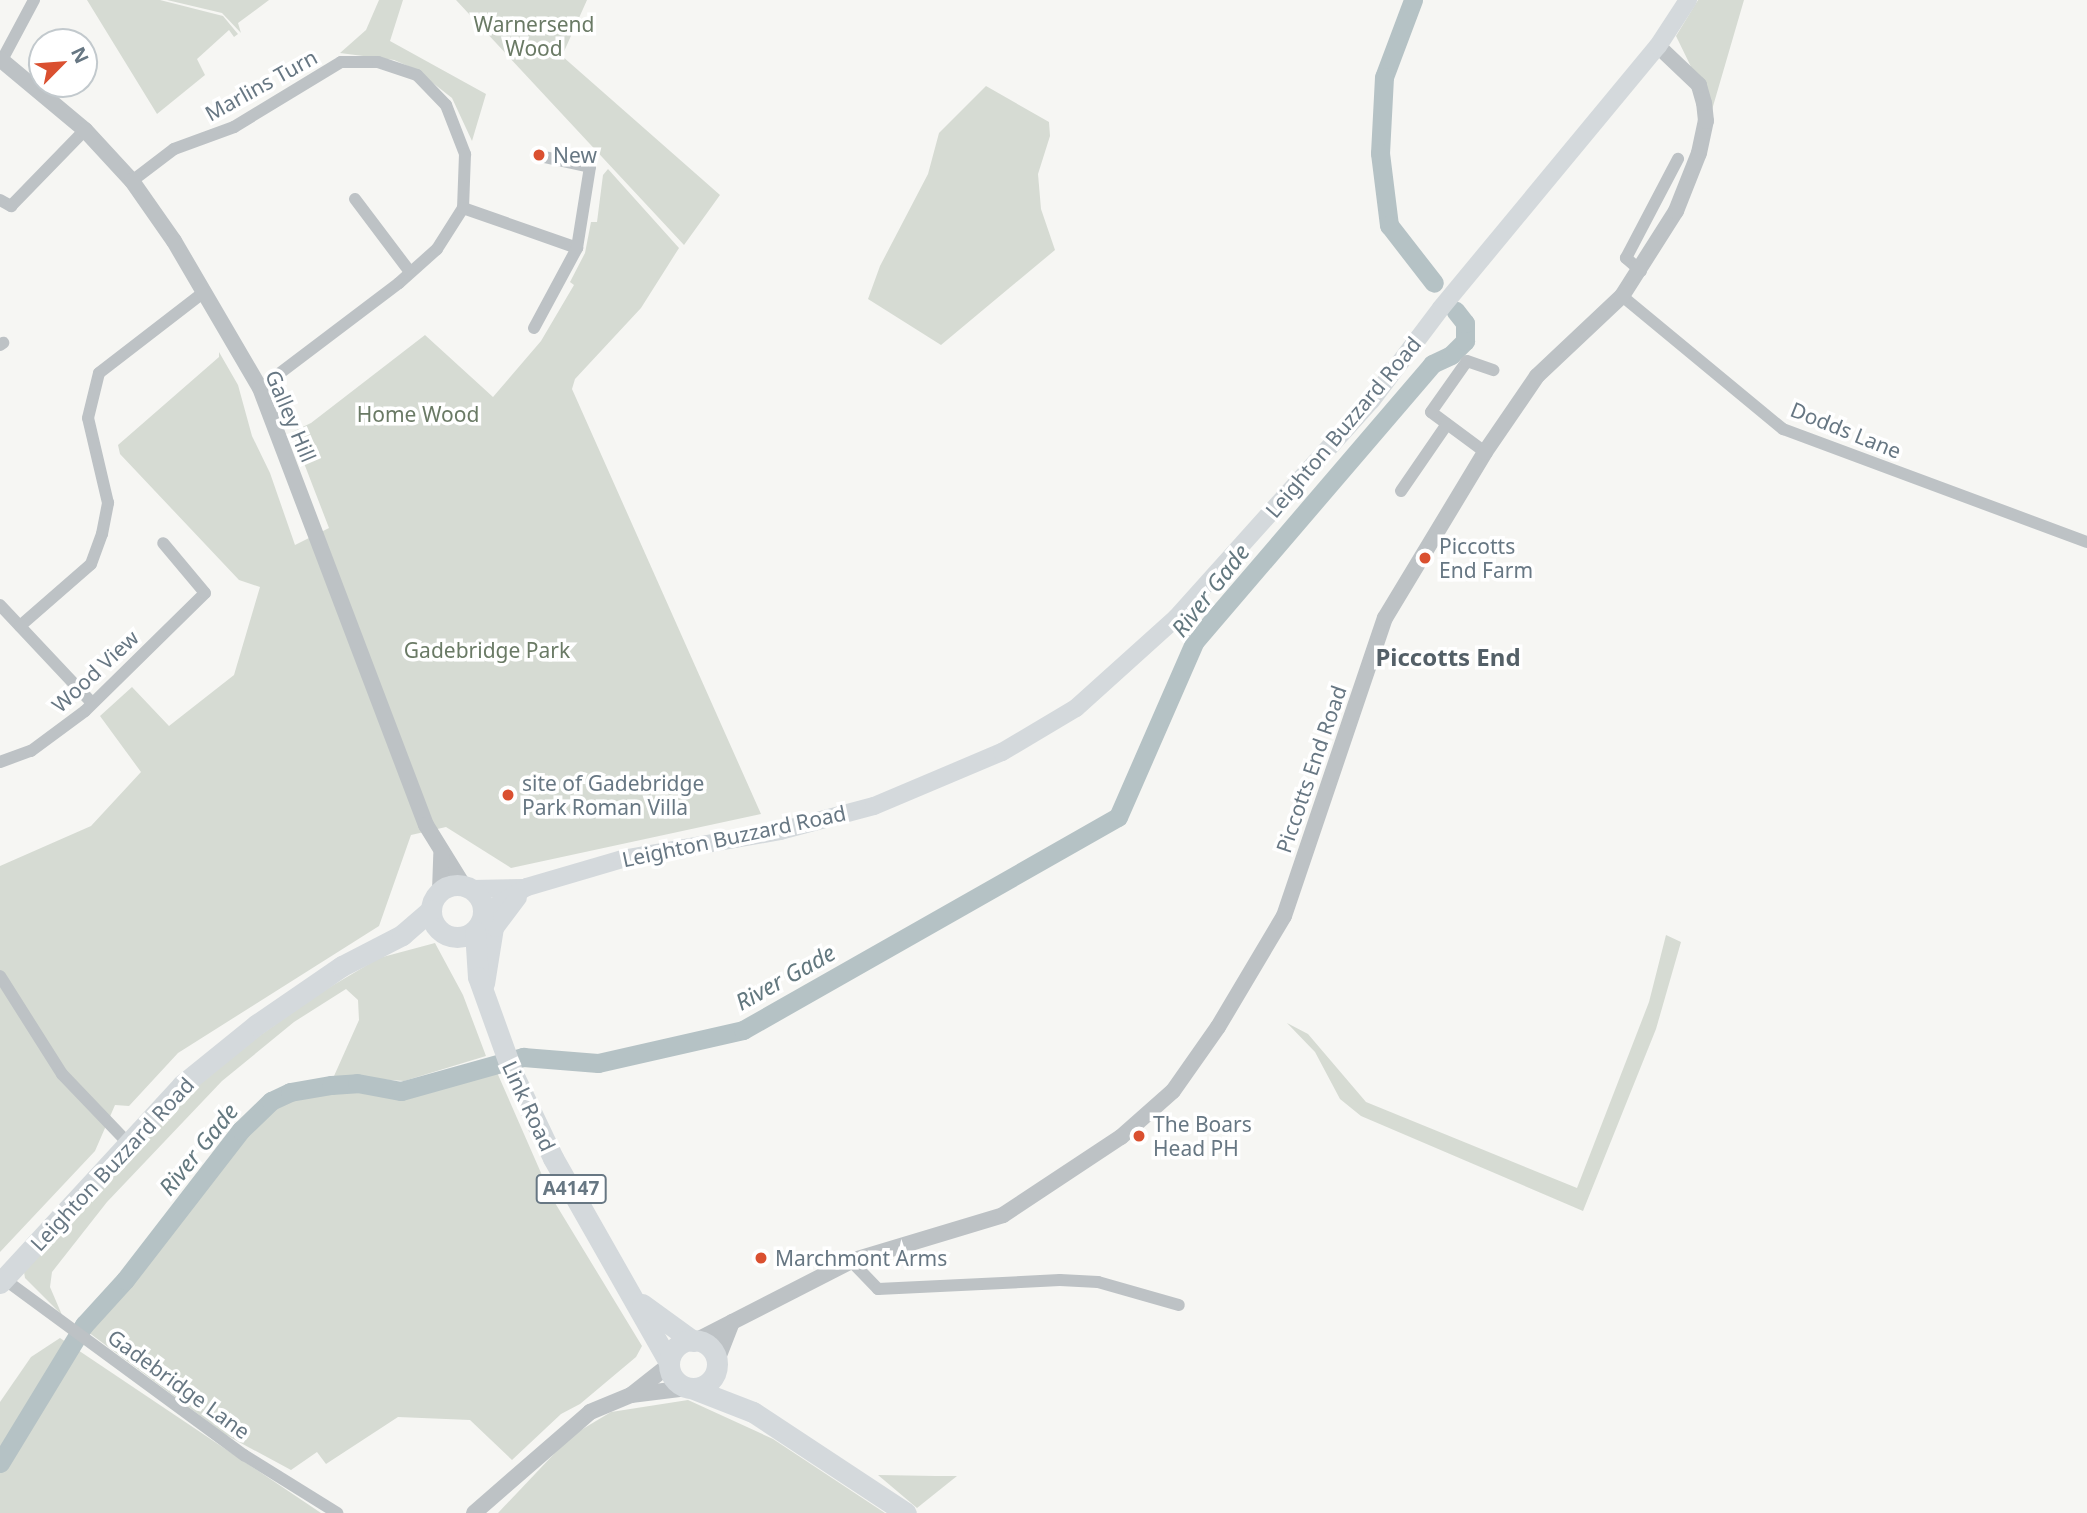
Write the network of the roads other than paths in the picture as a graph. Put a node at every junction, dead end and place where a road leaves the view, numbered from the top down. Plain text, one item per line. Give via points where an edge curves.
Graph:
1 (34, 0) edge
2 (1688, 0) edge
3 (1658, 46) junction
4 (1, 59) edge
5 (85, 130) junction
6 (545, 157) dead end
7 (1678, 159) dead end
8 (132, 181) junction
9 (355, 199) dead end
10 (0, 200) edge
11 (463, 208) junction
12 (577, 247) junction
13 (1641, 271) junction
14 (410, 272) junction
15 (205, 292) junction
16 (1622, 296) junction
17 (534, 328) dead end
18 (1493, 370) dead end
19 (260, 388) junction
20 (1447, 424) junction
21 (1485, 452) junction
22 (1401, 491) dead end
23 (2087, 542) edge
24 (163, 543) dead end
25 (0, 605) edge
26 (20, 625) junction
27 (91, 702) junction
28 (0, 762) edge
29 (441, 854) junction
30 (468, 887) junction
31 (527, 887) junction
32 (435, 900) junction
33 (480, 922) junction
34 (445, 934) junction
35 (402, 935) junction
36 (0, 976) edge
37 (478, 977) junction
38 (486, 1003) junction
39 (127, 1142) junction
40 (851, 1261) junction
41 (2, 1281) edge
42 (637, 1301) junction
43 (1179, 1305) dead end
44 (732, 1322) junction
45 (694, 1340) junction
46 (669, 1363) junction
47 (716, 1364) junction
48 (690, 1388) junction
49 (631, 1395) junction
50 (753, 1412) junction
51 (337, 1513) edge
52 (474, 1513) edge
53 (906, 1513) edge

1 - 4 street
2 - 3 main road, Leighton Buzzard Road
3 - 13 street, Piccotts End Road via 1699,85 1706,121 1676,211
3 - 31 main road, Leighton Buzzard Road via 1441,308 1371,401 1176,618 1076,708 1002,752 874,806 780,831 622,859
4 - 5 street, Galley Hill
5 - 8 street, Galley Hill
5 - 10 street via 11,206
6 - 12 street via 590,167
7 - 13 street via 1626,258
8 - 11 street, Marlins Turn via 174,149 234,127 341,62 378,62 417,75 446,105 465,154
8 - 15 street, Galley Hill
9 - 14 street
11 - 12 street
11 - 14 street via 437,249
12 - 17 street
13 - 16 street, Piccotts End Road
14 - 19 street
15 - 19 street, Galley Hill
15 - 26 street via 99,373 88,418 108,503 102,534 90,564
16 - 21 street, Piccotts End Road via 1537,376
16 - 23 street, Dodds Lane via 1783,429
18 - 20 street via 1467,361 1431,412
19 - 29 street, Galley Hill
20 - 21 street
20 - 22 street
21 - 40 street, Piccotts End Road via 1385,618 1284,916 1173,1091 1121,1138 1003,1215
24 - 27 street, Wood View via 205,593
25 - 26 street
26 - 27 street
27 - 28 street, Wood View via 31,751
29 - 30 street, Galley Hill
29 - 32 street, Galley Hill
30 - 31 main road, Leighton Buzzard Road
30 - 32 main road
30 - 33 main road
31 - 33 main road, Leighton Buzzard Road
31 - 38 main road via 495,928
32 - 34 main road, Link Road
32 - 35 main road, Leighton Buzzard Road
33 - 34 main road, Leighton Buzzard Road
33 - 37 main road, Link Road / A4147
34 - 35 main road, Leighton Buzzard Road
34 - 37 main road, Link Road / A4147
35 - 39 main road, Leighton Buzzard Road via 342,966 256,1025 182,1085
36 - 39 street via 62,1074
37 - 38 main road, Link Road / A4147
38 - 42 main road, Link Road / A4147 via 553,1158
39 - 41 main road, Leighton Buzzard Road
40 - 43 street via 878,1289 1060,1279 1098,1282
40 - 44 street, Piccotts End Road
41 - 51 street, Gadebridge Lane via 244,1455
42 - 45 main road, Link Road / A4147
42 - 46 main road, Link Road / A4147
44 - 45 street, Piccotts End Road
44 - 47 street
45 - 46 main road via 677,1346
45 - 47 main road, Link Road / A4147 via 710,1348
46 - 48 main road, Link Road / A4147 via 677,1382
46 - 49 street
47 - 48 main road via 709,1382
47 - 50 main road, Link Road / A4147 via 728,1386
48 - 49 street
48 - 50 main road, Link Road / A4147
49 - 52 street via 590,1412
50 - 53 main road, Link Road / A4147

